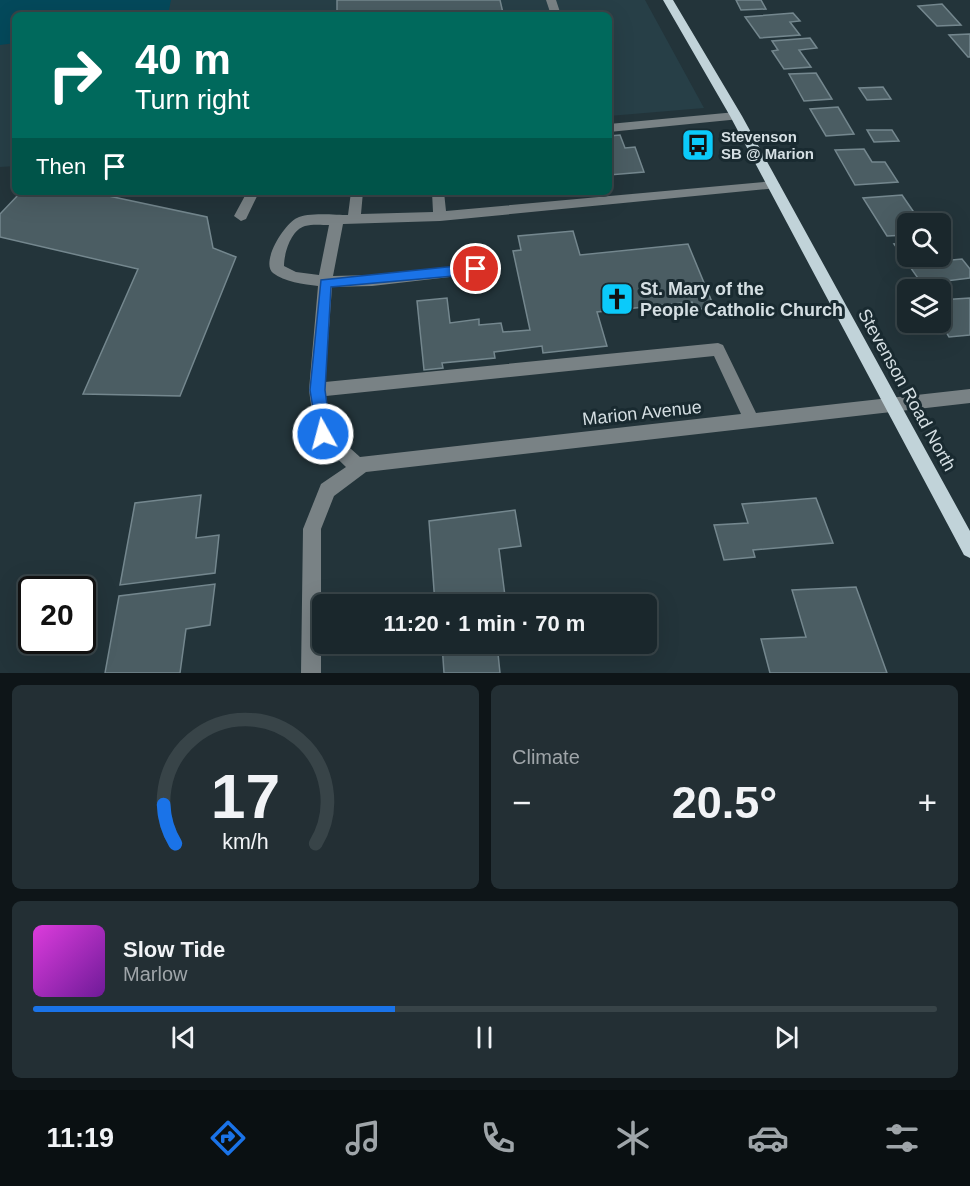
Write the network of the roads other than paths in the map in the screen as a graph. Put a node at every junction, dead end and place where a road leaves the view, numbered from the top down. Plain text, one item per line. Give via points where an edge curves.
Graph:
1 (668, 0) edge
2 (736, 116) junction
3 (612, 128) edge
4 (774, 186) junction
5 (251, 195) edge
6 (357, 195) edge
7 (438, 195) edge
8 (241, 216) dead end
9 (440, 216) junction
10 (354, 218) junction
11 (337, 219) junction
12 (476, 269) dead end
13 (325, 283) junction
14 (317, 390) junction
15 (970, 396) edge
16 (891, 405) junction
17 (752, 421) junction
18 (358, 467) junction
19 (970, 549) edge
20 (311, 673) edge

1 - 2 main road, Stevenson Road North
2 - 3 street
2 - 4 main road, Stevenson Road North
4 - 9 street
4 - 16 main road, Stevenson Road North
5 - 8 street
6 - 10 street
7 - 9 street
9 - 10 street
10 - 11 street
11 - 13 street
11 - 13 street via 310,219 296,225 276,263 277,269 290,276
12 - 13 street
13 - 14 street
14 - 17 street via 718,349
14 - 18 street via 323,434
15 - 16 street, Marion Avenue
16 - 17 street, Marion Avenue
16 - 19 main road, Stevenson Road North
17 - 18 street, Marion Avenue
18 - 20 street, Marion Avenue via 327,490 312,529

